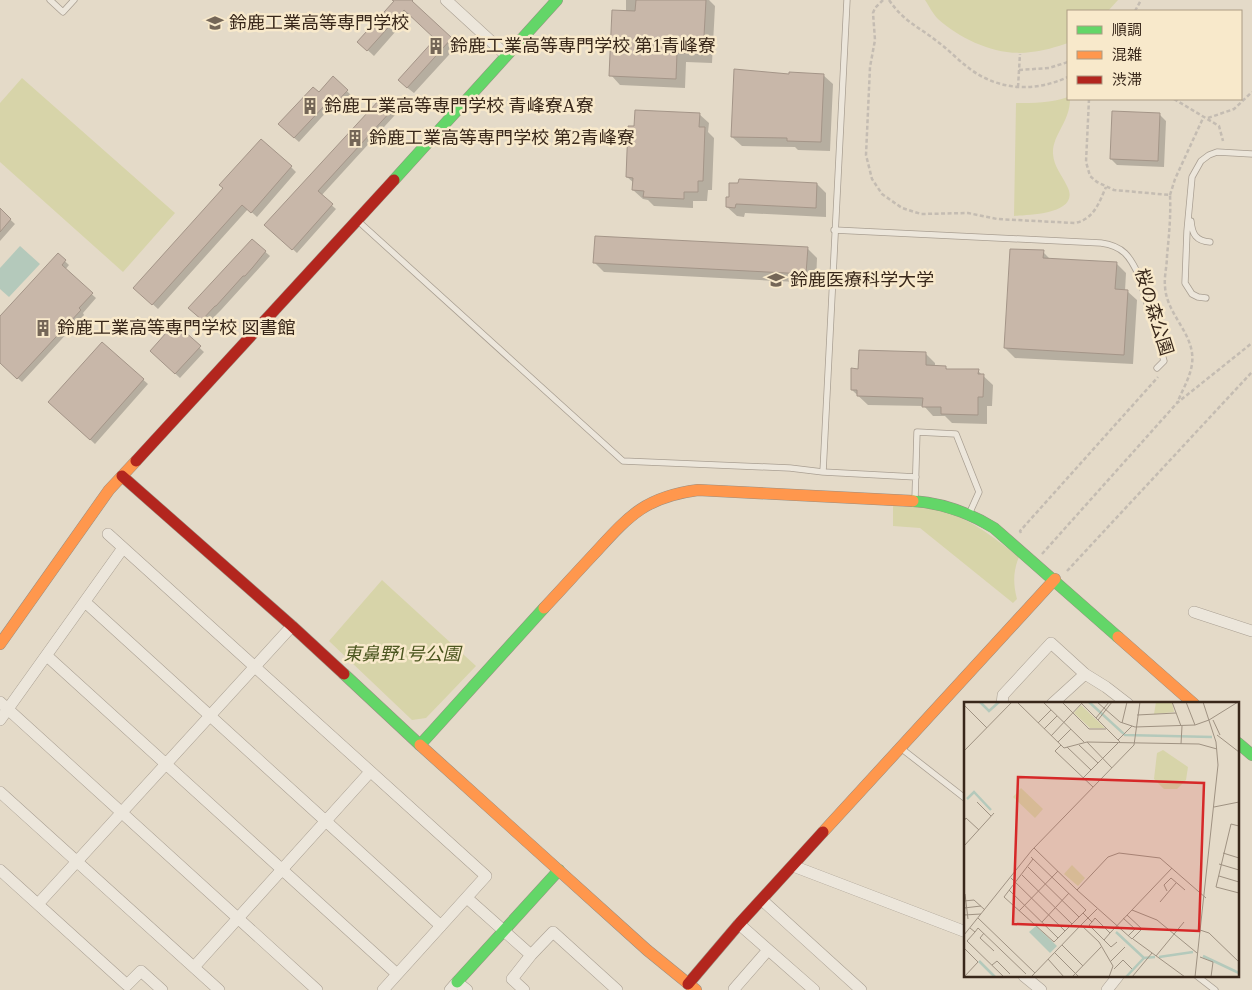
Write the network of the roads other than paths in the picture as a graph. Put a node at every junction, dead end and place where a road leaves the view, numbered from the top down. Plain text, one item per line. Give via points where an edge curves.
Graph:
1 (50, 0) edge
2 (74, 0) edge
3 (446, 0) edge
4 (557, 0) edge
5 (847, 0) edge
6 (506, 55) junction
7 (1252, 154) edge
8 (1190, 204) junction
9 (357, 221) junction
10 (834, 230) junction
11 (1210, 242) dead end
12 (1206, 298) dead end
13 (1157, 368) dead end
14 (823, 472) junction
15 (122, 476) junction
16 (916, 476) junction
17 (916, 500) junction
18 (970, 514) junction
19 (108, 534) dead end
20 (123, 548) junction
21 (1054, 580) junction
22 (85, 602) junction
23 (1194, 612) dead end
24 (292, 626) junction
25 (1252, 631) edge
26 (0, 644) edge
27 (47, 656) junction
28 (255, 667) junction
29 (1085, 674) junction
30 (1002, 702) edge
31 (1054, 702) edge
32 (1125, 702) edge
33 (1192, 702) edge
34 (4, 706) edge
35 (210, 715) junction
36 (0, 720) edge
37 (420, 745) junction
38 (1240, 745) edge
39 (900, 748) junction
40 (1252, 755) edge
41 (165, 764) junction
42 (370, 772) junction
43 (0, 792) edge
44 (964, 797) edge
45 (121, 812) junction
46 (326, 820) junction
47 (77, 862) junction
48 (793, 866) junction
49 (0, 870) edge
50 (282, 870) junction
51 (558, 870) junction
52 (468, 898) junction
53 (762, 900) junction
54 (38, 904) junction
55 (237, 918) junction
56 (739, 924) junction
57 (441, 926) junction
58 (504, 930) junction
59 (964, 931) edge
60 (768, 950) junction
61 (531, 955) junction
62 (194, 967) junction
63 (397, 974) junction
64 (1026, 978) edge
65 (1116, 978) edge
66 (1199, 978) edge
67 (454, 986) edge
68 (689, 988) edge
69 (734, 988) dead end
70 (162, 990) edge
71 (219, 990) edge
72 (316, 990) edge
73 (383, 990) edge
74 (467, 990) edge
75 (524, 990) edge
76 (616, 990) edge
77 (814, 990) edge
78 (861, 990) edge
79 (1041, 990) edge
80 (1107, 990) edge
81 (1214, 990) edge

1 - 2 lane via 63,12
3 - 6 street
4 - 6 street
5 - 10 lane
6 - 9 street
7 - 8 lane via 1217,152 1205,158 1192,177
8 - 11 lane via 1192,231 1200,240
8 - 12 lane via 1185,283 1192,294
9 - 14 lane via 620,459
9 - 15 street
10 - 13 lane via 1101,243 1119,247 1134,263 1139,276 1164,361
10 - 14 lane
14 - 16 lane
15 - 24 street
15 - 26 street via 89,517
16 - 17 lane
16 - 18 lane via 917,432 956,434 979,492
17 - 18 street via 938,503
17 - 37 street via 698,490 671,494 653,501 625,520
18 - 21 street via 994,528
19 - 20 street
20 - 22 street
20 - 28 street
21 - 33 street
21 - 39 street
22 - 27 street
22 - 35 street
23 - 25 street
24 - 28 street
24 - 37 street
27 - 34 street
27 - 41 street
28 - 35 street
28 - 42 street
29 - 30 street via 1050,643 1002,695
29 - 31 street
29 - 32 street
34 - 36 street
34 - 45 street
35 - 41 street
35 - 46 street
37 - 51 street
38 - 40 street
39 - 44 lane
39 - 48 street
41 - 45 street
41 - 50 street
42 - 46 street
42 - 52 street via 486,876
43 - 47 street
45 - 47 street
45 - 55 street
46 - 50 street
46 - 57 street
47 - 54 street
47 - 62 street
48 - 53 street
48 - 59 street
49 - 54 street
50 - 55 street
50 - 63 street
51 - 58 street
51 - 68 street
52 - 57 street
52 - 58 street
53 - 56 street
53 - 78 street
54 - 70 street via 127,985 141,970
55 - 62 street
55 - 72 street
56 - 60 street
56 - 68 street
57 - 63 street
58 - 61 street
58 - 67 street
60 - 69 street
60 - 77 street
61 - 75 street via 512,980
61 - 76 street via 553,932
62 - 71 street
63 - 73 street
64 - 79 street
65 - 80 street
66 - 81 lane
67 - 74 street

